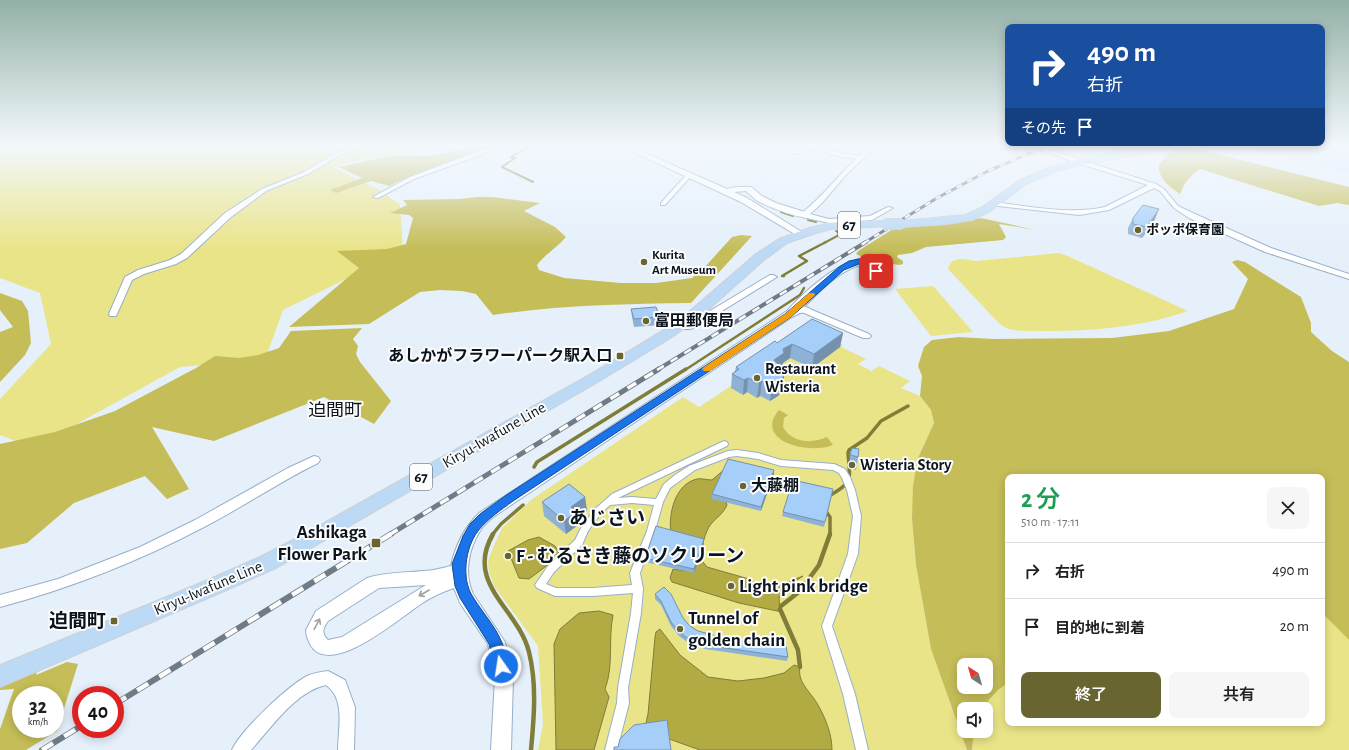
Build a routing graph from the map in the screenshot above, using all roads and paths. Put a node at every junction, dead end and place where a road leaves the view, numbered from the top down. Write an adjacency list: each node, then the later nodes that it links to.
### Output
1 (289, 180): 20 (street)
2 (408, 180): 10 (street)
3 (684, 180): 11 (street)
4 (700, 180): 9 (street)
5 (840, 180): 14 (street)
6 (1027, 180): 12 (main road, 67)
7 (1138, 180): 8 (street)
8 (1154, 185): 12 (street); 18 (street)
9 (726, 192): 14 (street); 15 (street)
10 (376, 197)
11 (662, 204)
12 (992, 204): 15 (main road, Kiryu-Iwafune Line / 67, bridge)
13 (890, 208): 14 (street)
14 (805, 215)
15 (801, 234): 22 (main road, Kiryu-Iwafune Line / 67)
16 (876, 271): 21 (street)
17 (773, 277): 22 (street)
18 (1349, 277)
19 (805, 310): 21 (street); 23 (street)
20 (113, 314)
21 (788, 315): 28 (street)
22 (680, 324): 31 (main road, Kiryu-Iwafune Line / 67)
23 (866, 336)
24 (728, 454): 26 (street); 27 (street); 36 (street)
25 (314, 460): 30 (street)
26 (609, 502): 27 (street); 29 (street)
27 (659, 502): 29 (street)
28 (460, 575): 28 (street, one-way to 28); 34 (street)
29 (638, 589): 35 (street)
30 (0, 601)
31 (0, 676)
32 (240, 750): 33 (street)
33 (346, 750)
34 (501, 750)
35 (611, 750)
36 (862, 750)

